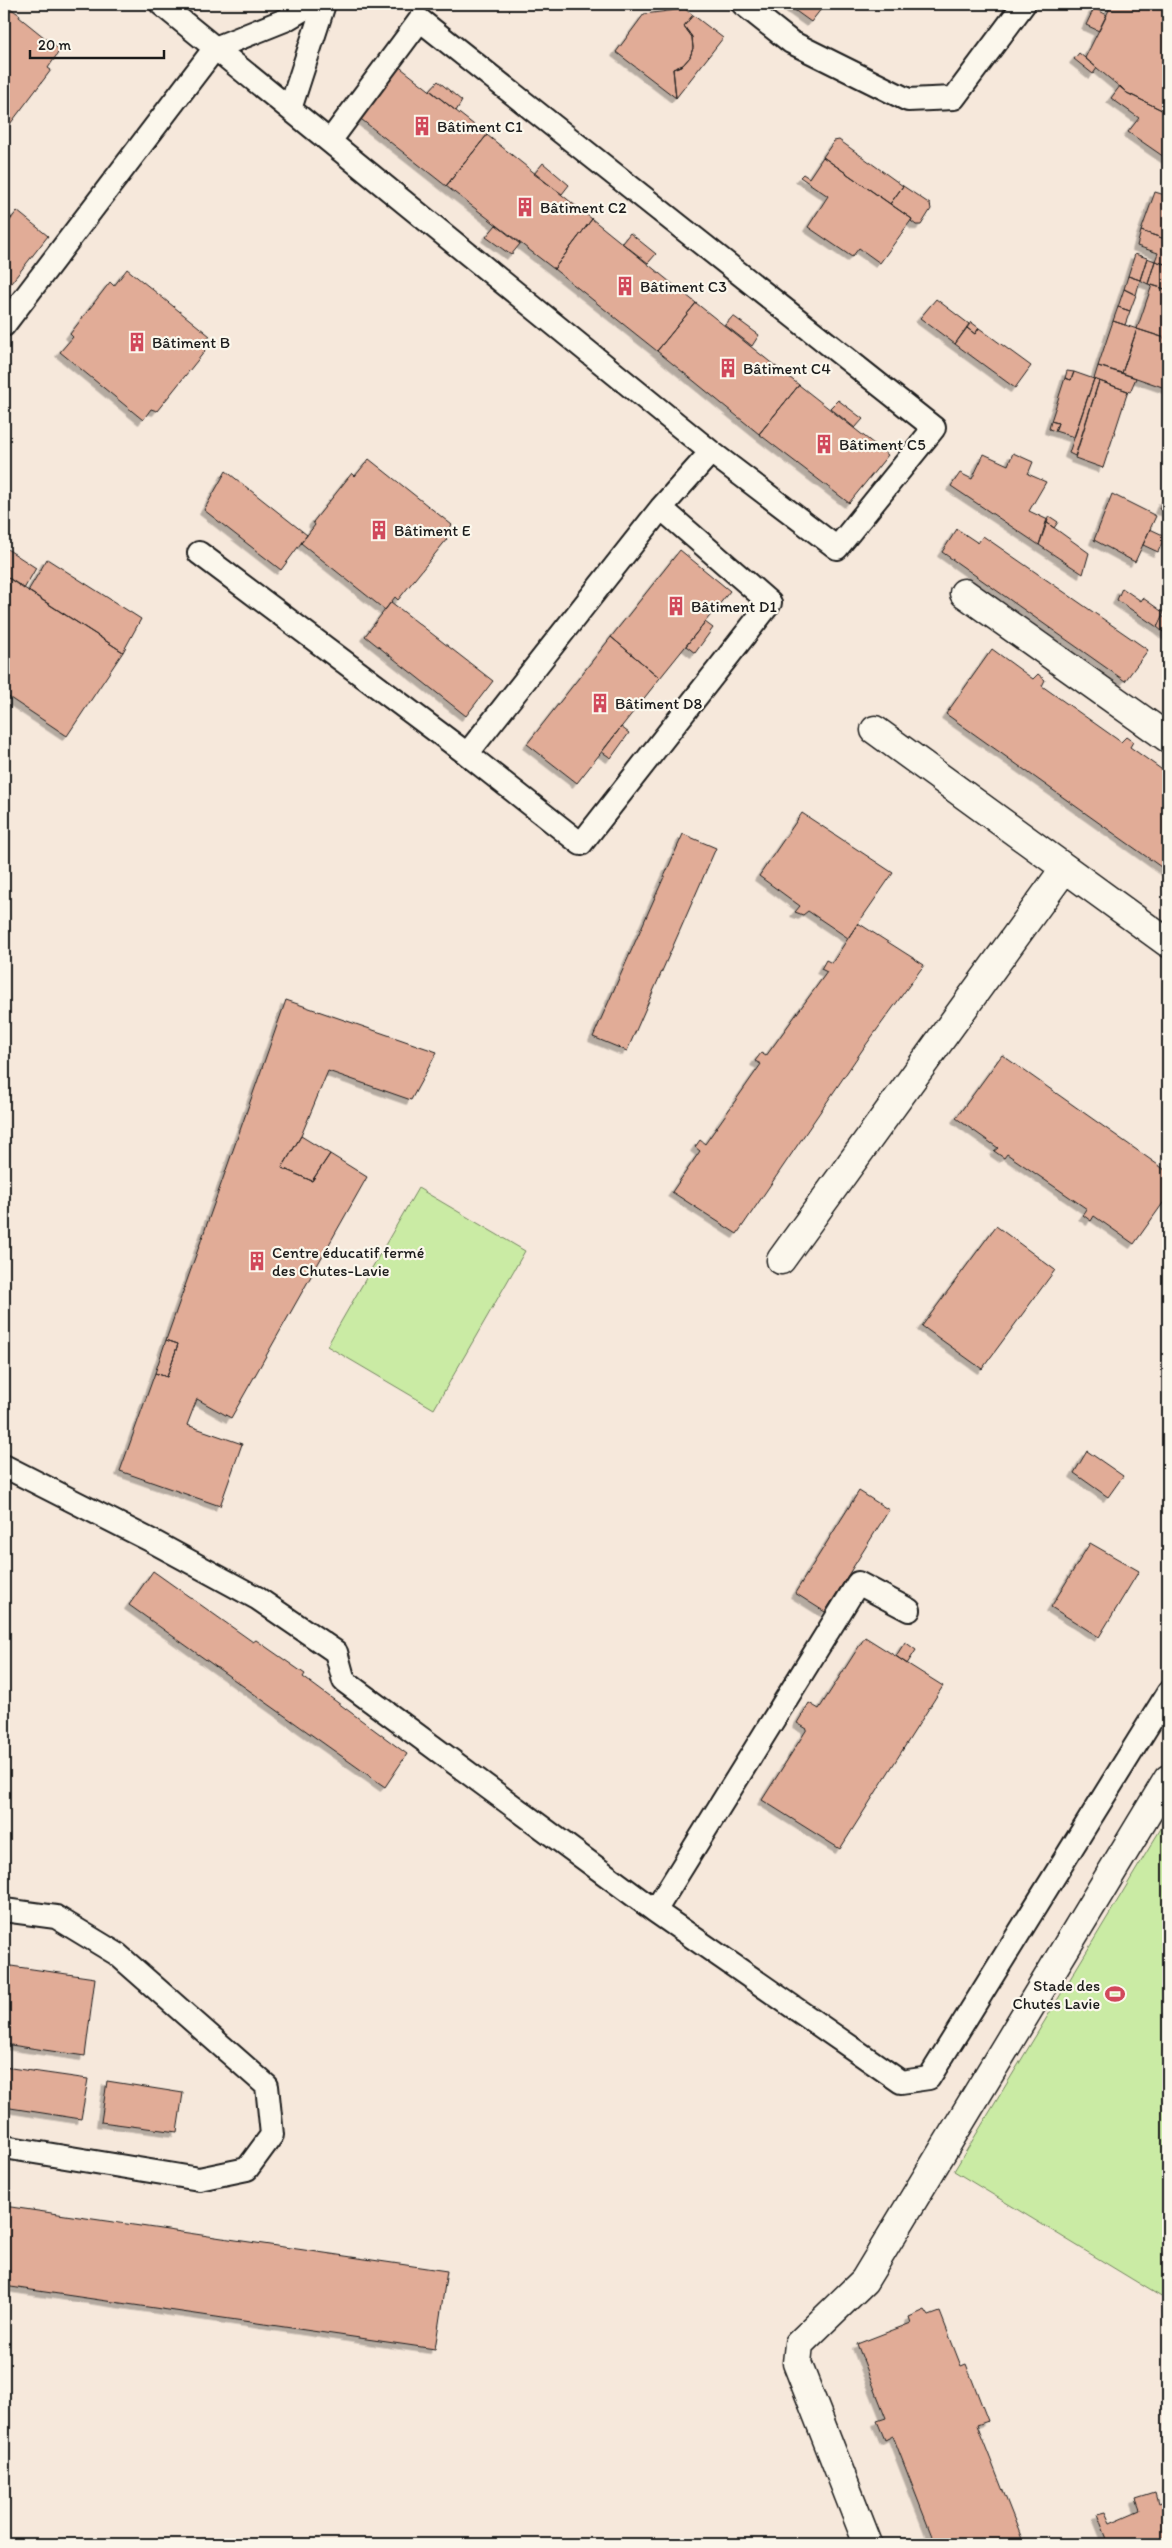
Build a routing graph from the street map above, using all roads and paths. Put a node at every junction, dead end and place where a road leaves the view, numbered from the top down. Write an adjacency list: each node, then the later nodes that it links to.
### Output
1 (161, 4): 6 (lane)
2 (312, 4): 6 (lane)
3 (324, 4): 7 (lane)
4 (743, 4): 5 (lane)
5 (1024, 4)
6 (215, 48): 7 (lane); 9 (lane)
7 (290, 109): 8 (lane)
8 (330, 141): 10 (lane); 10 (lane)
9 (4, 325)
10 (711, 452): 11 (lane)
11 (661, 508): 16 (lane); 16 (lane)
12 (199, 553): 16 (lane)
13 (964, 593): 15 (street)
14 (875, 730): 17 (street)
15 (1168, 738)
16 (467, 754)
17 (1065, 868): 18 (street); 19 (street)
18 (1168, 943)
19 (781, 1260)
20 (4, 1466): 25 (lane)
21 (909, 1610): 25 (lane)
22 (1168, 1693): 25 (lane)
23 (1168, 1779): 27 (street)
24 (4, 1910): 26 (lane)
25 (655, 1911)
26 (4, 2147)
27 (868, 2544)

